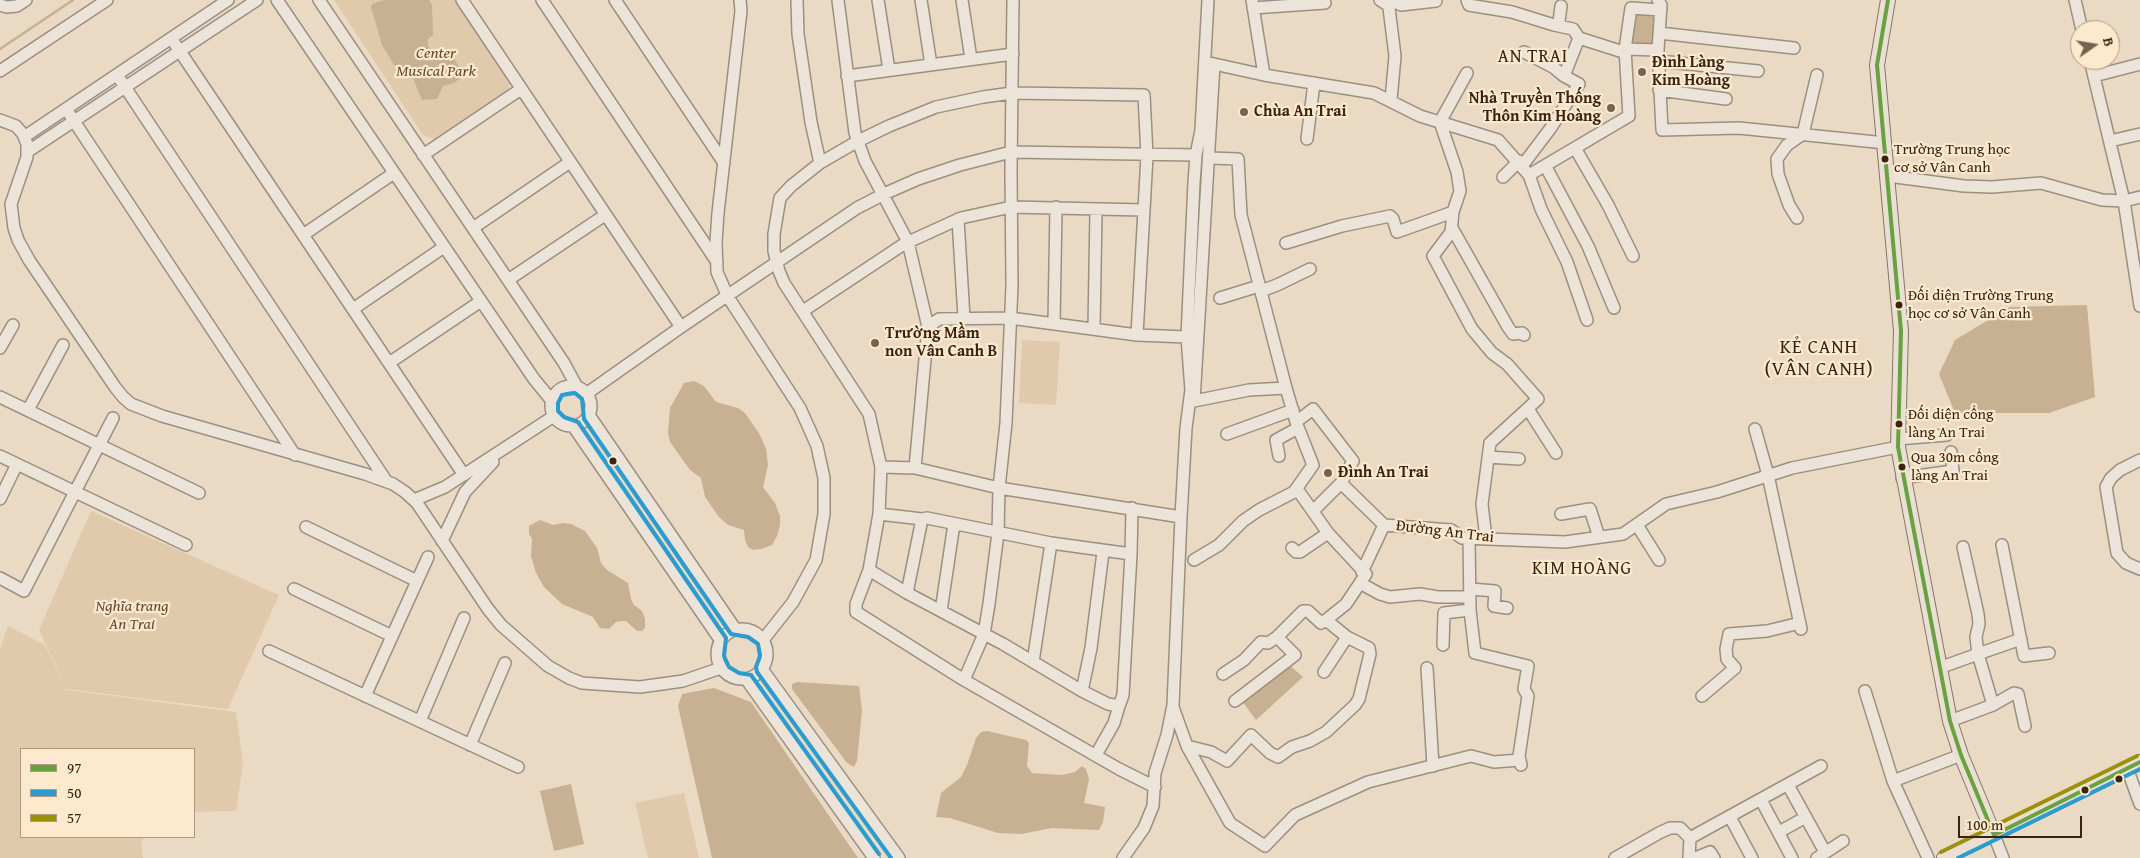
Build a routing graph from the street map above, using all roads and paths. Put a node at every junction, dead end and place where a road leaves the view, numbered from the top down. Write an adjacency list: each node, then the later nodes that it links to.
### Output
1 (26, 0): 27 (street)
2 (107, 0): 48 (street)
3 (228, 0): 33 (street)
4 (256, 0): 37 (street)
5 (277, 0): 86 (street)
6 (319, 0): 77 (street)
7 (462, 0): 58 (street)
8 (542, 0): 107 (street)
9 (615, 0): 82 (street)
10 (740, 0): 82 (street)
11 (797, 0): 83 (street)
12 (838, 0): 53 (street)
13 (878, 0): 45 (street)
14 (921, 0): 43 (street)
15 (962, 0): 41 (street)
16 (1013, 0): 39 (street)
17 (1208, 0): 42 (street)
18 (1380, 0): 61 (street)
19 (1390, 0): 23 (street)
20 (1467, 0): 31 (street)
21 (1888, 0): 73 (main road)
22 (2075, 0): 30 (street)
23 (1436, 1)
24 (1252, 4): 25 (street); 50 (street)
25 (1325, 4)
26 (1632, 4): 28 (street); 36 (street)
27 (0, 5)
28 (1659, 5): 32 (street)
29 (1561, 6): 31 (street)
30 (2080, 20)
31 (1554, 25): 34 (street)
32 (1660, 33): 35 (street); 40 (street)
33 (171, 38): 37 (street); 51 (street)
34 (1579, 38): 36 (street); 54 (street)
35 (1794, 48)
36 (1625, 49): 40 (street); 74 (street)
37 (180, 50): 57 (street); 102 (street)
38 (1524, 52): 54 (street)
39 (1012, 54): 41 (street); 60 (street)
40 (1659, 56): 47 (street); 59 (street)
41 (971, 59): 43 (street)
42 (1210, 63): 50 (street); 78 (street); 80 (street)
43 (930, 64): 45 (street)
44 (2140, 64): 55 (street)
45 (889, 70): 53 (street)
46 (2092, 70): 55 (street)
47 (1758, 71)
48 (0, 72)
49 (1467, 72): 66 (street)
50 (1264, 74): 56 (street)
51 (117, 75): 57 (street); 63 (street)
52 (1818, 75): 67 (street)
53 (847, 76): 71 (street)
54 (1564, 76): 84 (street)
55 (2094, 76): 72 (street)
56 (1314, 83): 61 (street); 70 (street)
57 (125, 87): 65 (street); 165 (street)
58 (521, 89): 77 (street); 81 (street)
59 (1660, 90): 62 (street); 67 (street)
60 (1012, 92): 71 (street); 76 (street); 79 (street)
61 (1390, 100): 66 (street)
62 (1726, 100)
63 (66, 109): 65 (street); 69 (street)
64 (0, 120): 69 (street)
65 (74, 122): 75 (street); 153 (street)
66 (1440, 122): 84 (street); 96 (street)
67 (1803, 134): 73 (street); 98 (street)
68 (2140, 134): 72 (street)
69 (24, 137): 75 (street)
70 (1307, 139)
71 (858, 141): 83 (street); 89 (street)
72 (2110, 141): 91 (street)
73 (1885, 143): 87 (main road)
74 (1575, 148): 85 (street); 106 (street)
75 (27, 152): 153 (street)
76 (1011, 152): 79 (street); 89 (street); 92 (street)
77 (423, 155): 100 (street)
78 (1196, 155): 79 (street); 129 (street)
79 (1147, 156): 94 (street)
80 (1210, 158): 111 (street); 133 (street)
81 (570, 162): 97 (street); 100 (street)
82 (724, 163): 107 (street)
83 (820, 163): 108 (street)
84 (1523, 167): 85 (street); 88 (street); 121 (street)
85 (1546, 167): 116 (street)
86 (394, 173): 102 (street); 105 (street)
87 (1888, 176): 91 (street); 148 (main road)
88 (1503, 177)
89 (884, 194): 103 (street); 108 (street)
90 (2140, 197): 91 (street)
91 (2124, 201): 115 (street)
92 (1011, 207): 93 (street); 99 (street); 120 (street)
93 (1056, 207): 95 (street); 122 (street)
94 (1143, 210): 95 (street); 127 (street)
95 (1096, 211): 126 (street)
96 (1454, 212): 101 (street); 104 (street)
97 (605, 215): 110 (street); 124 (street)
98 (1797, 218)
99 (958, 219): 103 (street); 119 (street)
100 (473, 228): 110 (street)
101 (1452, 228): 128 (street); 137 (street)
102 (304, 235): 117 (street)
103 (908, 242): 118 (street); 125 (street)
104 (1286, 243)
105 (444, 247): 114 (street); 117 (street)
106 (1633, 256)
107 (717, 262): 112 (street)
108 (776, 264): 112 (street); 118 (street)
109 (1310, 269): 111 (street)
110 (508, 280): 134 (street)
111 (1260, 288): 113 (street); 133 (street)
112 (728, 297): 124 (street); 218 (street)
113 (1220, 298)
114 (481, 301): 132 (street); 136 (street)
115 (2140, 306)
116 (1614, 308)
117 (353, 309): 132 (street)
118 (803, 311): 160 (street)
119 (964, 318): 120 (street); 125 (street)
120 (1010, 318): 122 (street); 167 (street)
121 (1587, 320)
122 (1054, 323): 126 (street)
123 (13, 324): 131 (street)
124 (680, 327): 134 (street)
125 (928, 327): 161 (street)
126 (1094, 329): 127 (street)
127 (1136, 335): 129 (street)
128 (1524, 335)
129 (1187, 337): 177 (street)
130 (63, 345): 138 (street)
131 (0, 348)
132 (389, 363): 162 (street)
133 (1286, 388): 139 (street)
134 (582, 390): 136 (street); 140 (street)
135 (0, 397): 138 (street)
136 (552, 401): 141 (street)
137 (1528, 409): 152 (street); 156 (street)
138 (28, 410): 149 (street)
139 (1292, 410): 143 (street); 146 (street)
140 (589, 415): 144 (street); 212 (street)
141 (554, 416): 144 (street); 150 (street)
142 (113, 418): 149 (street)
143 (1297, 425): 155 (street); 166 (street); 168 (street)
144 (573, 426): 219 (street)
145 (1755, 429): 163 (street)
146 (1227, 434)
147 (1947, 435): 148 (street, Đường An Trai)
148 (1898, 443): 163 (street, Đường An Trai); 164 (main road)
149 (99, 444): 169 (street); 170 (street)
150 (506, 449): 162 (street); 188 (street)
151 (1951, 452): 164 (street)
152 (1556, 453)
153 (296, 455): 165 (street)
154 (0, 456): 159 (street)
155 (1279, 456)
156 (1488, 457): 157 (street); 187 (street)
157 (1519, 459)
158 (2140, 460): 199 (street)
159 (17, 464): 169 (street); 171 (street)
160 (881, 467): 161 (street); 175 (street)
161 (916, 468): 167 (street)
162 (464, 475): 172 (street)
163 (1768, 475): 181 (street, Đường An Trai); 237 (street)
164 (1902, 478): 228 (main road)
165 (387, 482): 172 (street)
166 (1341, 483): 174 (street); 180 (street, Đường An Trai)
167 (999, 488): 173 (street); 183 (street)
168 (1297, 489): 174 (street); 197 (street)
169 (75, 492): 190 (street); 202 (street)
170 (199, 493)
171 (0, 499)
172 (414, 500): 188 (street)
173 (1132, 508): 177 (street); 195 (street)
174 (1313, 511): 184 (street)
175 (879, 514): 178 (street); 200 (street)
176 (1562, 514): 185 (street)
177 (1181, 516): 239 (street)
178 (922, 519): 179 (street); 205 (street)
179 (954, 524): 183 (street); 209 (street)
180 (1384, 525): 186 (street, Đường An Trai); 201 (street)
181 (1636, 525): 185 (street, Đường An Trai); 198 (street)
182 (306, 527): 203 (street)
183 (998, 533): 189 (street); 213 (street)
184 (1328, 533): 193 (street); 201 (street)
185 (1598, 537): 187 (street, Đường An Trai)
186 (1469, 538): 187 (street, Đường An Trai); 206 (street)
187 (1486, 539)
188 (442, 541): 226 (street)
189 (1052, 543): 194 (street); 224 (street)
190 (186, 545)
191 (2002, 545): 217 (street)
192 (1964, 547): 223 (street)
193 (1292, 548)
194 (1103, 552): 195 (street); 234 (street)
195 (1131, 554): 241 (street)
196 (428, 557): 203 (street)
197 (1194, 560)
198 (1659, 560)
199 (2140, 569)
200 (869, 570): 205 (street); 233 (street)
201 (1361, 577): 206 (street); 211 (street)
202 (0, 578)
203 (417, 581): 214 (street)
204 (294, 589): 214 (street)
205 (907, 593): 209 (street)
206 (1470, 593): 207 (street); 208 (street)
207 (1506, 608)
208 (1470, 610): 220 (street); 250 (street)
209 (941, 611): 213 (street)
210 (464, 618): 242 (street)
211 (1326, 620): 215 (street); 216 (street)
212 (736, 630): 218 (street); 219 (street)
213 (984, 634): 224 (street); 233 (street)
214 (392, 636): 236 (street)
215 (1277, 637): 231 (street); 238 (street)
216 (1347, 637): 230 (street); 246 (street)
217 (2021, 639): 222 (street); 223 (street)
218 (763, 640): 229 (street)
219 (721, 641): 226 (street)
220 (1443, 645)
221 (269, 651): 236 (street)
222 (2049, 653)
223 (1978, 654): 228 (street); 240 (street)
224 (1033, 662): 234 (street)
225 (505, 663): 245 (street)
226 (721, 668): 232 (street)
227 (1427, 668): 250 (street)
228 (1939, 668): 243 (main road)
229 (762, 669): 232 (street); 267 (street)
230 (1324, 672)
231 (1224, 674)
232 (746, 679): 266 (street)
233 (964, 680): 248 (street)
234 (1082, 691): 241 (street)
235 (1865, 692): 254 (street)
236 (365, 696): 242 (street)
237 (1702, 696)
238 (1235, 701)
239 (1172, 705): 246 (street); 256 (street)
240 (1993, 705): 243 (street); 244 (street)
241 (1119, 706): 248 (street)
242 (420, 721): 245 (street)
243 (1950, 721): 247 (main road)
244 (2025, 726)
245 (470, 745): 252 (street)
246 (1187, 746): 250 (street)
247 (1961, 755): 254 (street); 262 (main road)
248 (1096, 756): 256 (street)
249 (2140, 762): 253 (main road)
250 (1433, 766)
251 (1821, 766): 255 (street)
252 (518, 767)
253 (2127, 768): 258 (street); 262 (main road)
254 (1893, 782): 275 (street)
255 (1788, 785): 257 (street); 260 (street)
256 (1154, 786): 268 (street)
257 (1761, 800): 259 (street); 261 (street)
258 (2140, 804)
259 (1730, 816): 263 (street); 273 (street)
260 (1806, 817): 261 (street); 265 (street)
261 (1779, 832): 274 (street)
262 (1994, 835): 276 (main road); 277 (street)
263 (1690, 838): 269 (street); 270 (street)
264 (1843, 841): 265 (street)
265 (1821, 855)
266 (874, 858)
267 (898, 858)
268 (1123, 858)
269 (1614, 858)
270 (1689, 858)
271 (1695, 858): 272 (street)
272 (1714, 858)
273 (1752, 858)
274 (1792, 858)
275 (1928, 858)
276 (1944, 858)
277 (2003, 858)

